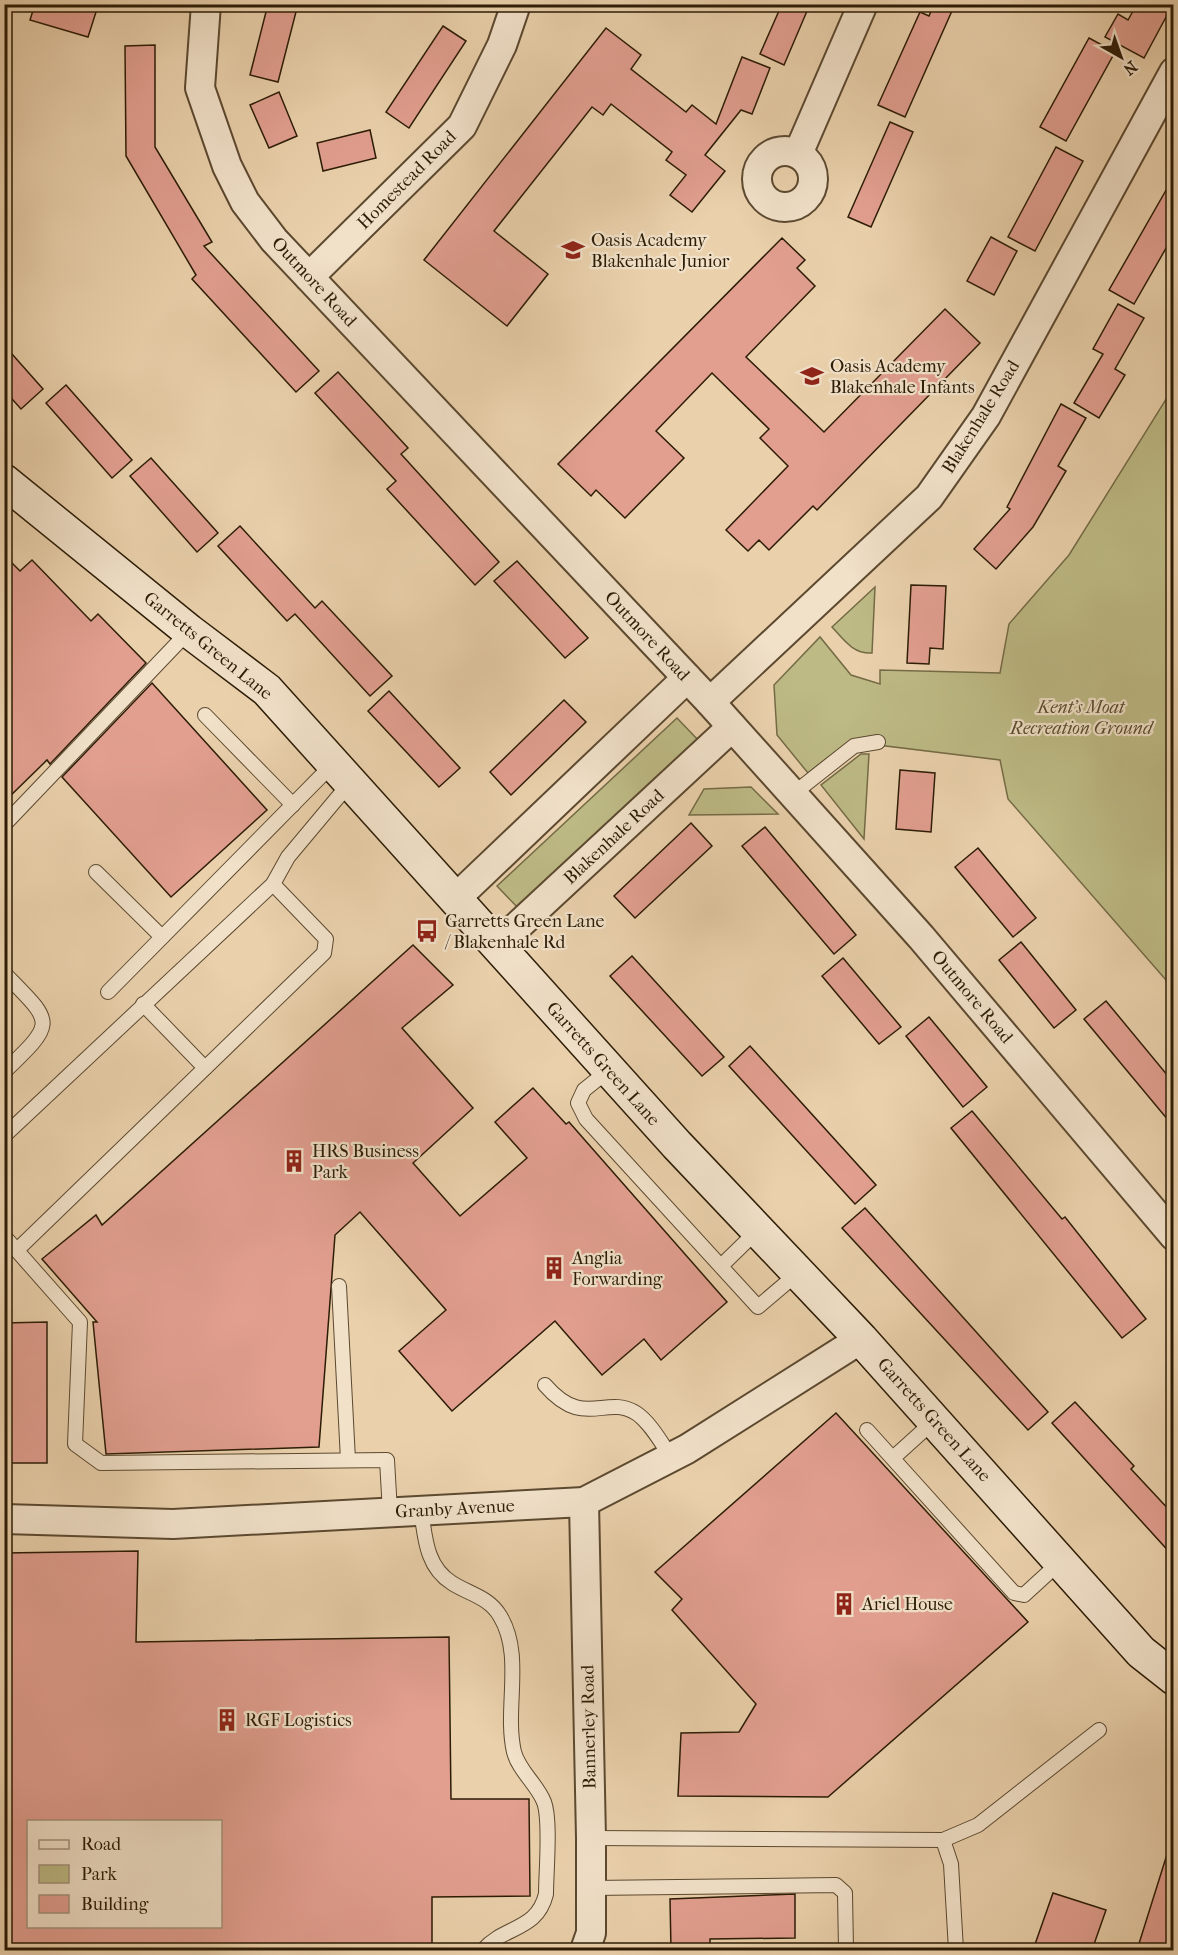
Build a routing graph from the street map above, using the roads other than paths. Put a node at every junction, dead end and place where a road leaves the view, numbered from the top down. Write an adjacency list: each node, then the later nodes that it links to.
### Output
1 (206, 4): 6 (street, Outmore Road)
2 (516, 4): 6 (street, Homestead Road)
3 (863, 4): 5 (street)
4 (1173, 72): 10 (street, Blakenhale Road)
5 (798, 154)
6 (309, 277): 9 (street, Outmore Road)
7 (4, 481): 8 (street, Garretts Green Lane)
8 (189, 631): 14 (street, Garretts Green Lane); 17 (lane)
9 (687, 678): 10 (street, Outmore Road); 20 (street)
10 (710, 702): 12 (street, Outmore Road)
11 (204, 715): 16 (lane)
12 (732, 727): 15 (street, Outmore Road); 22 (street, Blakenhale Road)
13 (878, 742): 15 (lane)
14 (341, 774): 16 (lane); 19 (lane); 20 (street, Garretts Green Lane)
15 (793, 794): 32 (street, Outmore Road)
16 (292, 805): 21 (lane)
17 (4, 825)
18 (96, 872): 21 (lane)
19 (273, 884): 25 (lane); 26 (lane)
20 (454, 900): 22 (street, Garretts Green Lane)
21 (162, 937): 24 (lane)
22 (496, 946): 27 (street, Garretts Green Lane)
23 (4, 973): 28 (lane)
24 (108, 992)
25 (144, 1004): 26 (lane); 29 (lane)
26 (205, 1068): 33 (lane)
27 (609, 1070): 30 (street, Garretts Green Lane); 34 (lane)
28 (4, 1072)
29 (4, 1136)
30 (758, 1230): 34 (lane); 35 (street, Garretts Green Lane)
31 (4, 1236): 33 (lane)
32 (1173, 1236)
33 (17, 1250): 43 (lane)
34 (721, 1266): 35 (lane)
35 (798, 1273): 37 (street, Garretts Green Lane)
36 (339, 1286): 43 (lane)
37 (861, 1339): 39 (street, Garretts Green Lane); 41 (street, Granby Avenue)
38 (545, 1385): 41 (lane)
39 (934, 1421): 42 (lane); 48 (street, Garretts Green Lane)
40 (867, 1430): 42 (lane)
41 (671, 1457): 44 (street, Granby Avenue)
42 (893, 1458): 48 (lane)
43 (348, 1460): 46 (lane)
44 (584, 1502): 45 (street, Granby Avenue); 51 (street, Bannerley Road)
45 (421, 1510): 46 (street, Granby Avenue); 54 (lane)
46 (390, 1512): 47 (street, Granby Avenue)
47 (4, 1519)
48 (1060, 1562): 49 (street, Garretts Green Lane)
49 (1173, 1678)
50 (1100, 1730): 52 (lane)
51 (591, 1838): 52 (lane); 53 (street, Bannerley Road)
52 (943, 1840): 57 (lane)
53 (591, 1888): 55 (street, Bannerley Road); 56 (lane)
54 (483, 1950)
55 (585, 1950)
56 (846, 1950)
57 (956, 1950)

